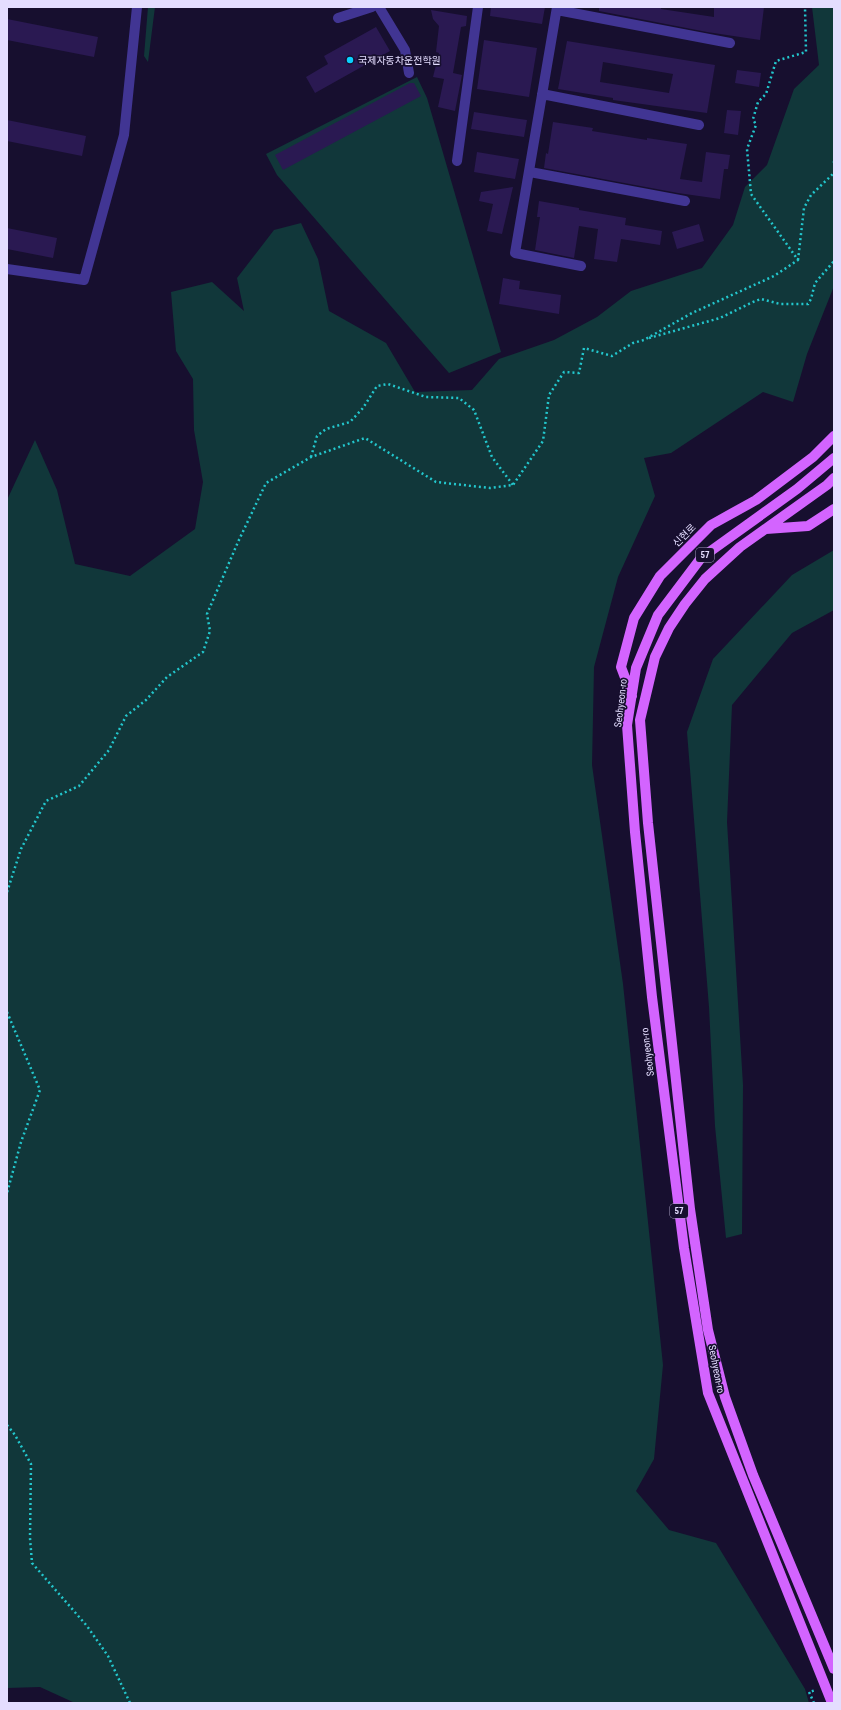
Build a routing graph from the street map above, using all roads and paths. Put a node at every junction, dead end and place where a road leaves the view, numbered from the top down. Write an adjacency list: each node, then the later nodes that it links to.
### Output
1 (137, 7): 19 (street)
2 (372, 7): 7 (street)
3 (379, 7): 9 (street)
4 (478, 7): 12 (street)
5 (805, 7): 16 (path)
6 (557, 9): 8 (street); 10 (street)
7 (338, 18)
8 (730, 43)
9 (409, 73)
10 (542, 94): 11 (street); 13 (street)
11 (699, 125)
12 (457, 161)
13 (530, 172): 15 (street); 18 (street)
14 (834, 173): 16 (path)
15 (685, 201)
16 (798, 260): 20 (path)
17 (834, 261): 20 (path)
18 (581, 266)
19 (7, 269)
20 (644, 340): 25 (path)
21 (834, 436): 28 (main road, 신현로)
22 (311, 457): 25 (path); 25 (path); 29 (path)
23 (834, 458): 28 (main road, Seohyeon-ro / 57)
24 (834, 478): 27 (main road, Seohyeon-ro / 57)
25 (513, 485)
26 (834, 510): 27 (main road)
27 (766, 529): 34 (main road, Seohyeon-ro / 57)
28 (632, 697): 36 (main road, Seohyeon-ro / 57)
29 (8, 888): 30 (path)
30 (7, 892)
31 (7, 1012): 32 (path)
32 (7, 1193)
33 (7, 1425): 35 (path)
34 (834, 1669)
35 (130, 1703)
36 (832, 1703)

